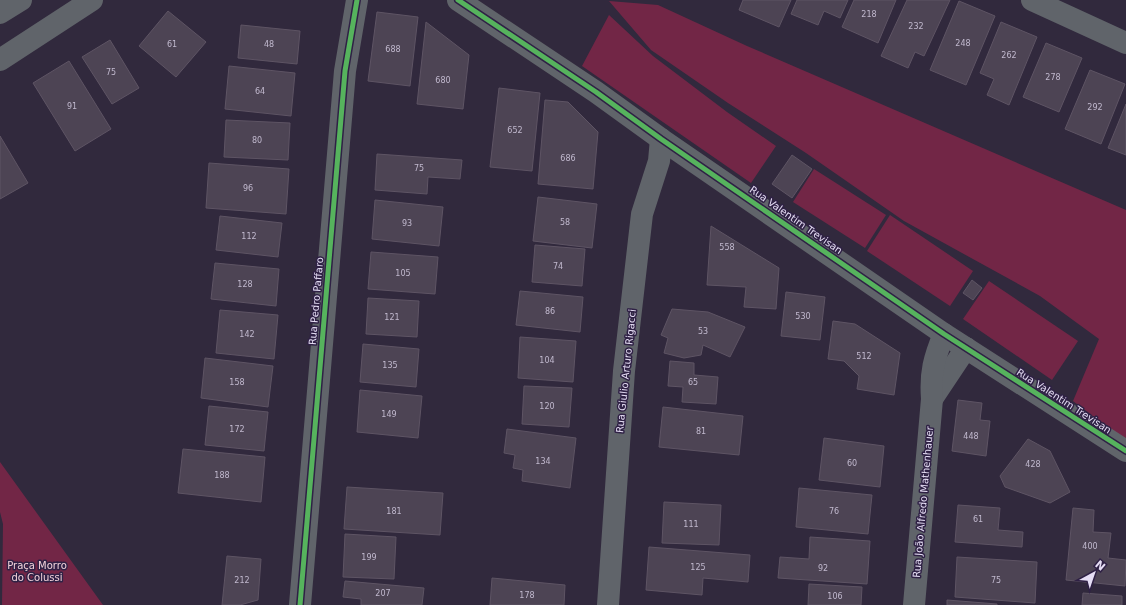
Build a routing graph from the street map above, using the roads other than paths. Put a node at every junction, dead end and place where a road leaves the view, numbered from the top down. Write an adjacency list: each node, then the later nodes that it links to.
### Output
1 (20, 0): 6 (street)
2 (92, 0): 8 (street)
3 (356, 0): 14 (street, Rua Pedro Paffaro)
4 (458, 0): 9 (street, Rua Valentim Trevisan)
5 (1032, 0): 7 (street)
6 (0, 13)
7 (1126, 43)
8 (0, 60)
9 (661, 139): 10 (street, Rua Valentim Trevisan); 15 (street, Rua Giulio Arturo Rigacci)
10 (944, 334): 11 (street, Rua Valentim Trevisan); 12 (street, Rua João Alfredo Mathenhauer)
11 (966, 348): 12 (street, Rua João Alfredo Mathenhauer); 13 (street, Rua Valentim Trevisan)
12 (932, 399): 16 (street, Rua João Alfredo Mathenhauer)
13 (1126, 451)
14 (300, 605)
15 (608, 605)
16 (914, 605)

